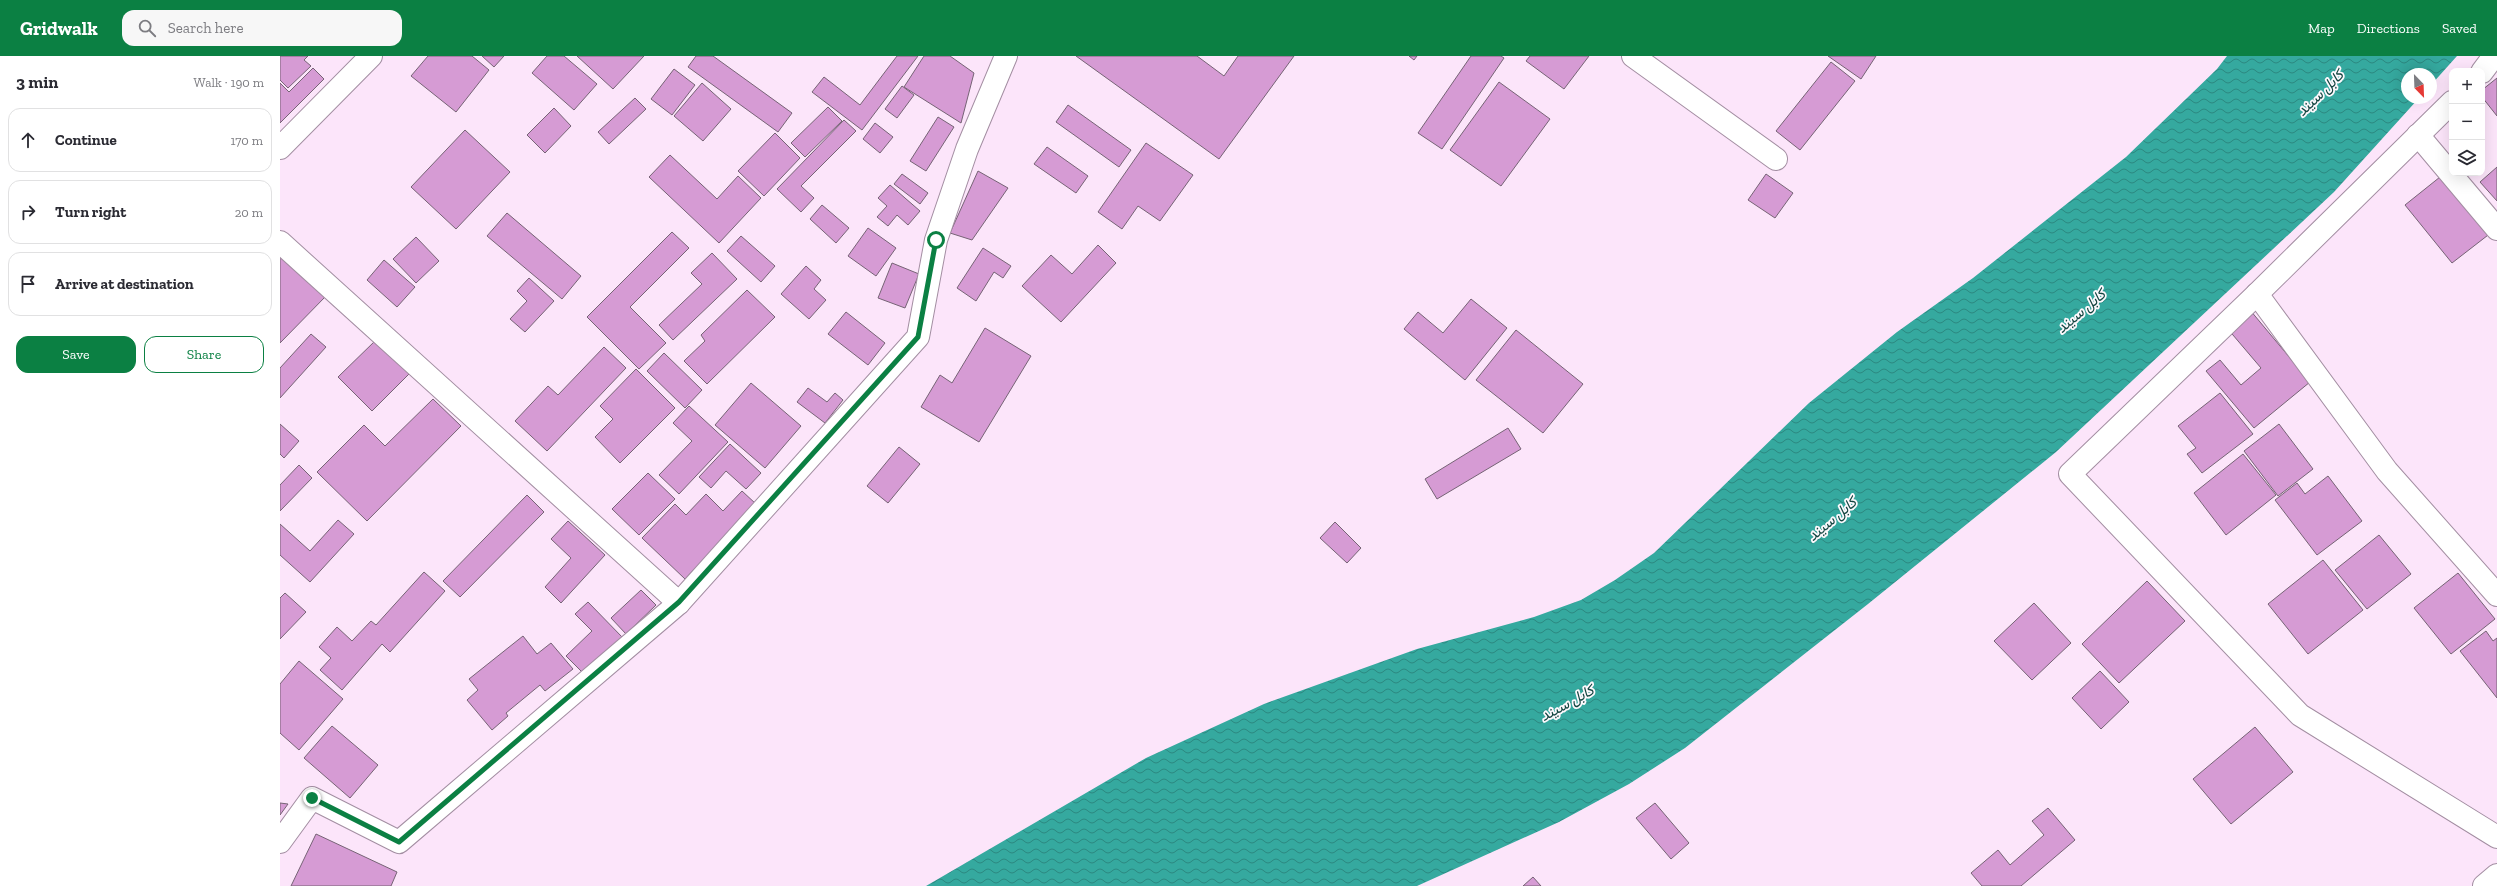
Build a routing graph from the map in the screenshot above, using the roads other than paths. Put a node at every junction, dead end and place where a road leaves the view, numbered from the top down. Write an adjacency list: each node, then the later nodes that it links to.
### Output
1 (371, 56): 8 (street)
2 (1006, 56): 14 (street)
3 (1633, 56): 9 (street)
4 (2494, 56): 5 (street)
5 (2485, 68)
6 (2450, 104): 7 (street)
7 (2418, 135): 10 (street); 12 (street)
8 (280, 148)
9 (1776, 159)
10 (2497, 229)
11 (280, 242): 14 (street)
12 (2258, 294): 13 (street); 15 (street)
13 (2497, 595)
14 (679, 602): 16 (street)
15 (2497, 837)
16 (280, 842)
17 (2497, 875): 18 (street)
18 (2484, 886)

